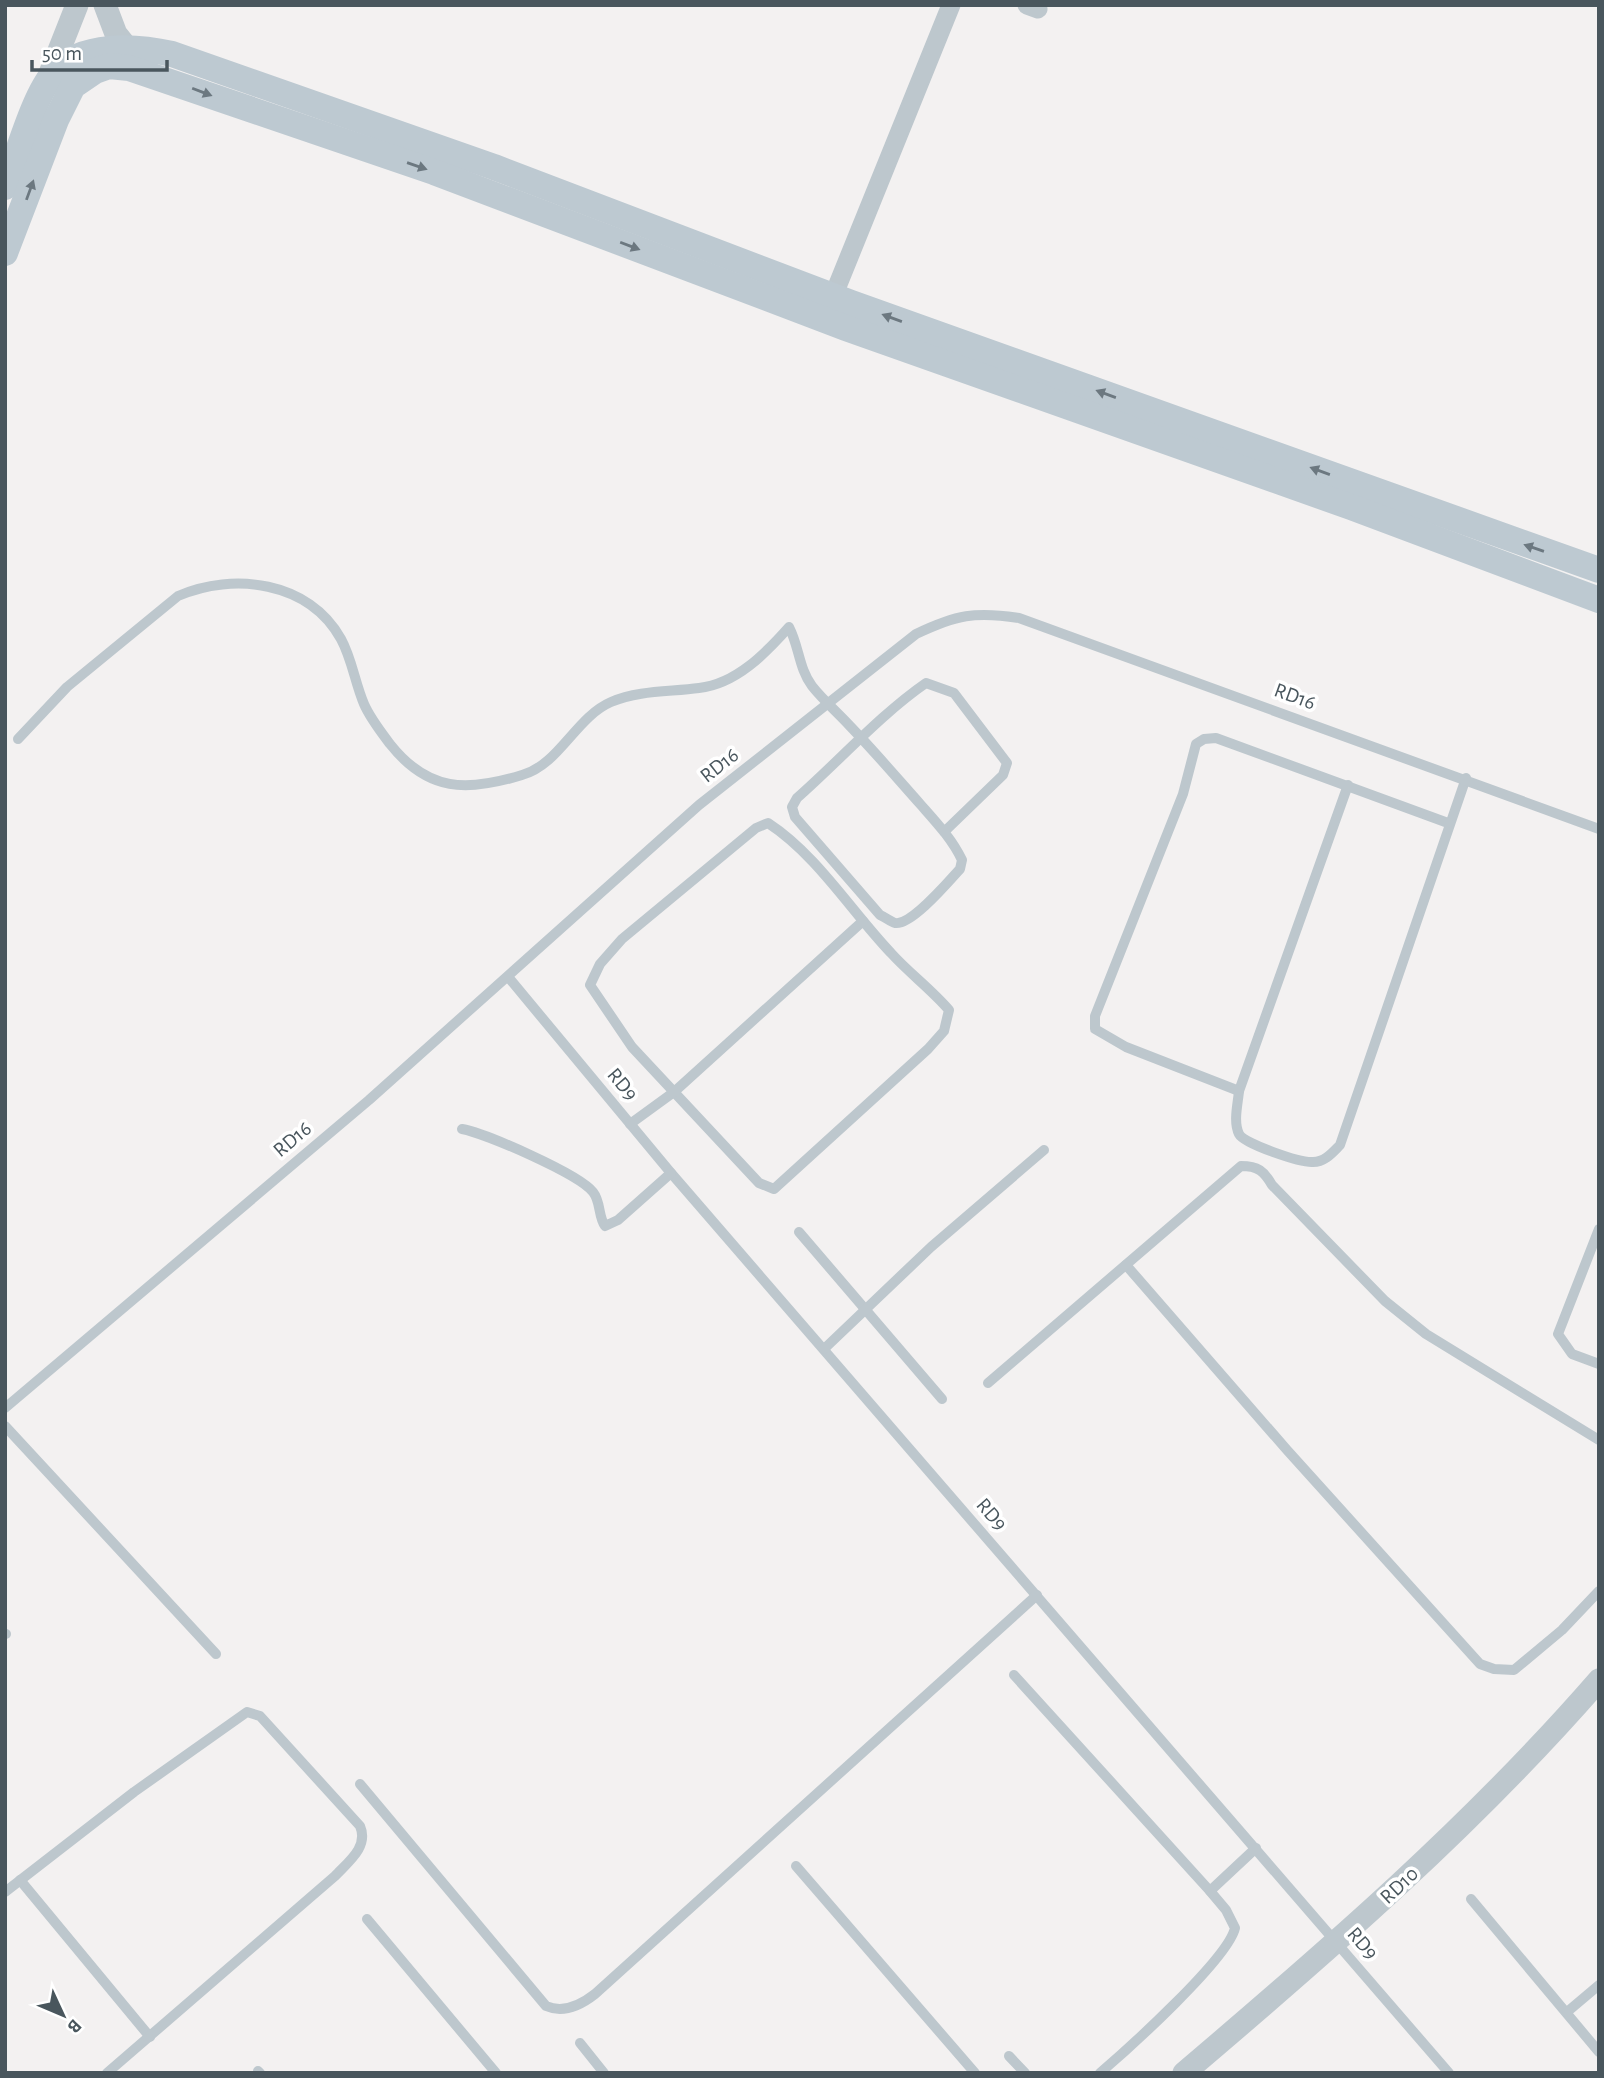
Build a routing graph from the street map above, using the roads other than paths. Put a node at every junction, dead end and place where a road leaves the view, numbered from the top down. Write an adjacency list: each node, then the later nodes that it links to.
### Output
1 (77, 5): 6 (street)
2 (105, 5): 4 (street)
3 (951, 5): 9 (street)
4 (127, 48): 5 (street); 6 (main road); 9 (main road)
5 (150, 74): 8 (main road, one-way to 5); 9 (main road, one-way to 9)
6 (41, 94): 7 (main road)
7 (5, 187)
8 (5, 253)
9 (829, 308): 10 (main road, one-way to 9); 11 (main road)
10 (1599, 570)
11 (1599, 600)
12 (828, 702): 13 (lane); 14 (lane); 15 (lane, RD16); 21 (lane, RD16)
13 (18, 739)
14 (863, 739): 19 (lane); 19 (lane); 19 (lane)
15 (1466, 778): 17 (lane); 18 (lane, RD16)
16 (1348, 785): 17 (lane); 22 (lane); 22 (lane)
17 (1448, 823): 22 (lane)
18 (1599, 829)
19 (944, 832)
20 (863, 921): 23 (lane); 23 (lane); 23 (lane)
21 (509, 978): 24 (lane, RD9); 36 (lane, RD16)
22 (1239, 1091)
23 (674, 1092): 24 (lane)
24 (630, 1124): 27 (lane, RD9)
25 (462, 1129): 27 (lane)
26 (1044, 1150): 31 (lane)
27 (671, 1173): 32 (lane, RD9)
28 (1599, 1229): 33 (lane)
29 (799, 1232): 31 (lane)
30 (1126, 1265): 34 (lane); 38 (lane); 39 (lane)
31 (864, 1311): 32 (lane); 35 (lane)
32 (824, 1349): 40 (lane, RD9)
33 (1599, 1364)
34 (988, 1383)
35 (942, 1399)
36 (7, 1403)
37 (5, 1426): 41 (lane)
38 (1599, 1440)
39 (1599, 1591)
40 (1037, 1595): 44 (lane); 45 (lane, RD9)
41 (216, 1654)
42 (1014, 1675): 48 (lane)
43 (1599, 1681): 52 (street, RD10)
44 (360, 1784)
45 (1256, 1848): 48 (lane); 52 (lane, RD9)
46 (796, 1866): 62 (lane)
47 (20, 1880): 49 (lane); 55 (lane); 55 (lane)
48 (1210, 1891): 64 (lane)
49 (5, 1892)
50 (1471, 1899): 54 (lane)
51 (367, 1919): 60 (lane)
52 (1338, 1942): 65 (street, RD10); 66 (lane, RD9)
53 (1599, 1985): 54 (lane)
54 (1566, 2012): 57 (lane)
55 (150, 2037): 59 (lane)
56 (580, 2043): 61 (lane)
57 (1599, 2052)
58 (1009, 2056): 63 (lane)
59 (107, 2073)
60 (496, 2073)
61 (604, 2073)
62 (975, 2073)
63 (1025, 2073)
64 (1100, 2073)
65 (1184, 2073)
66 (1449, 2073)

